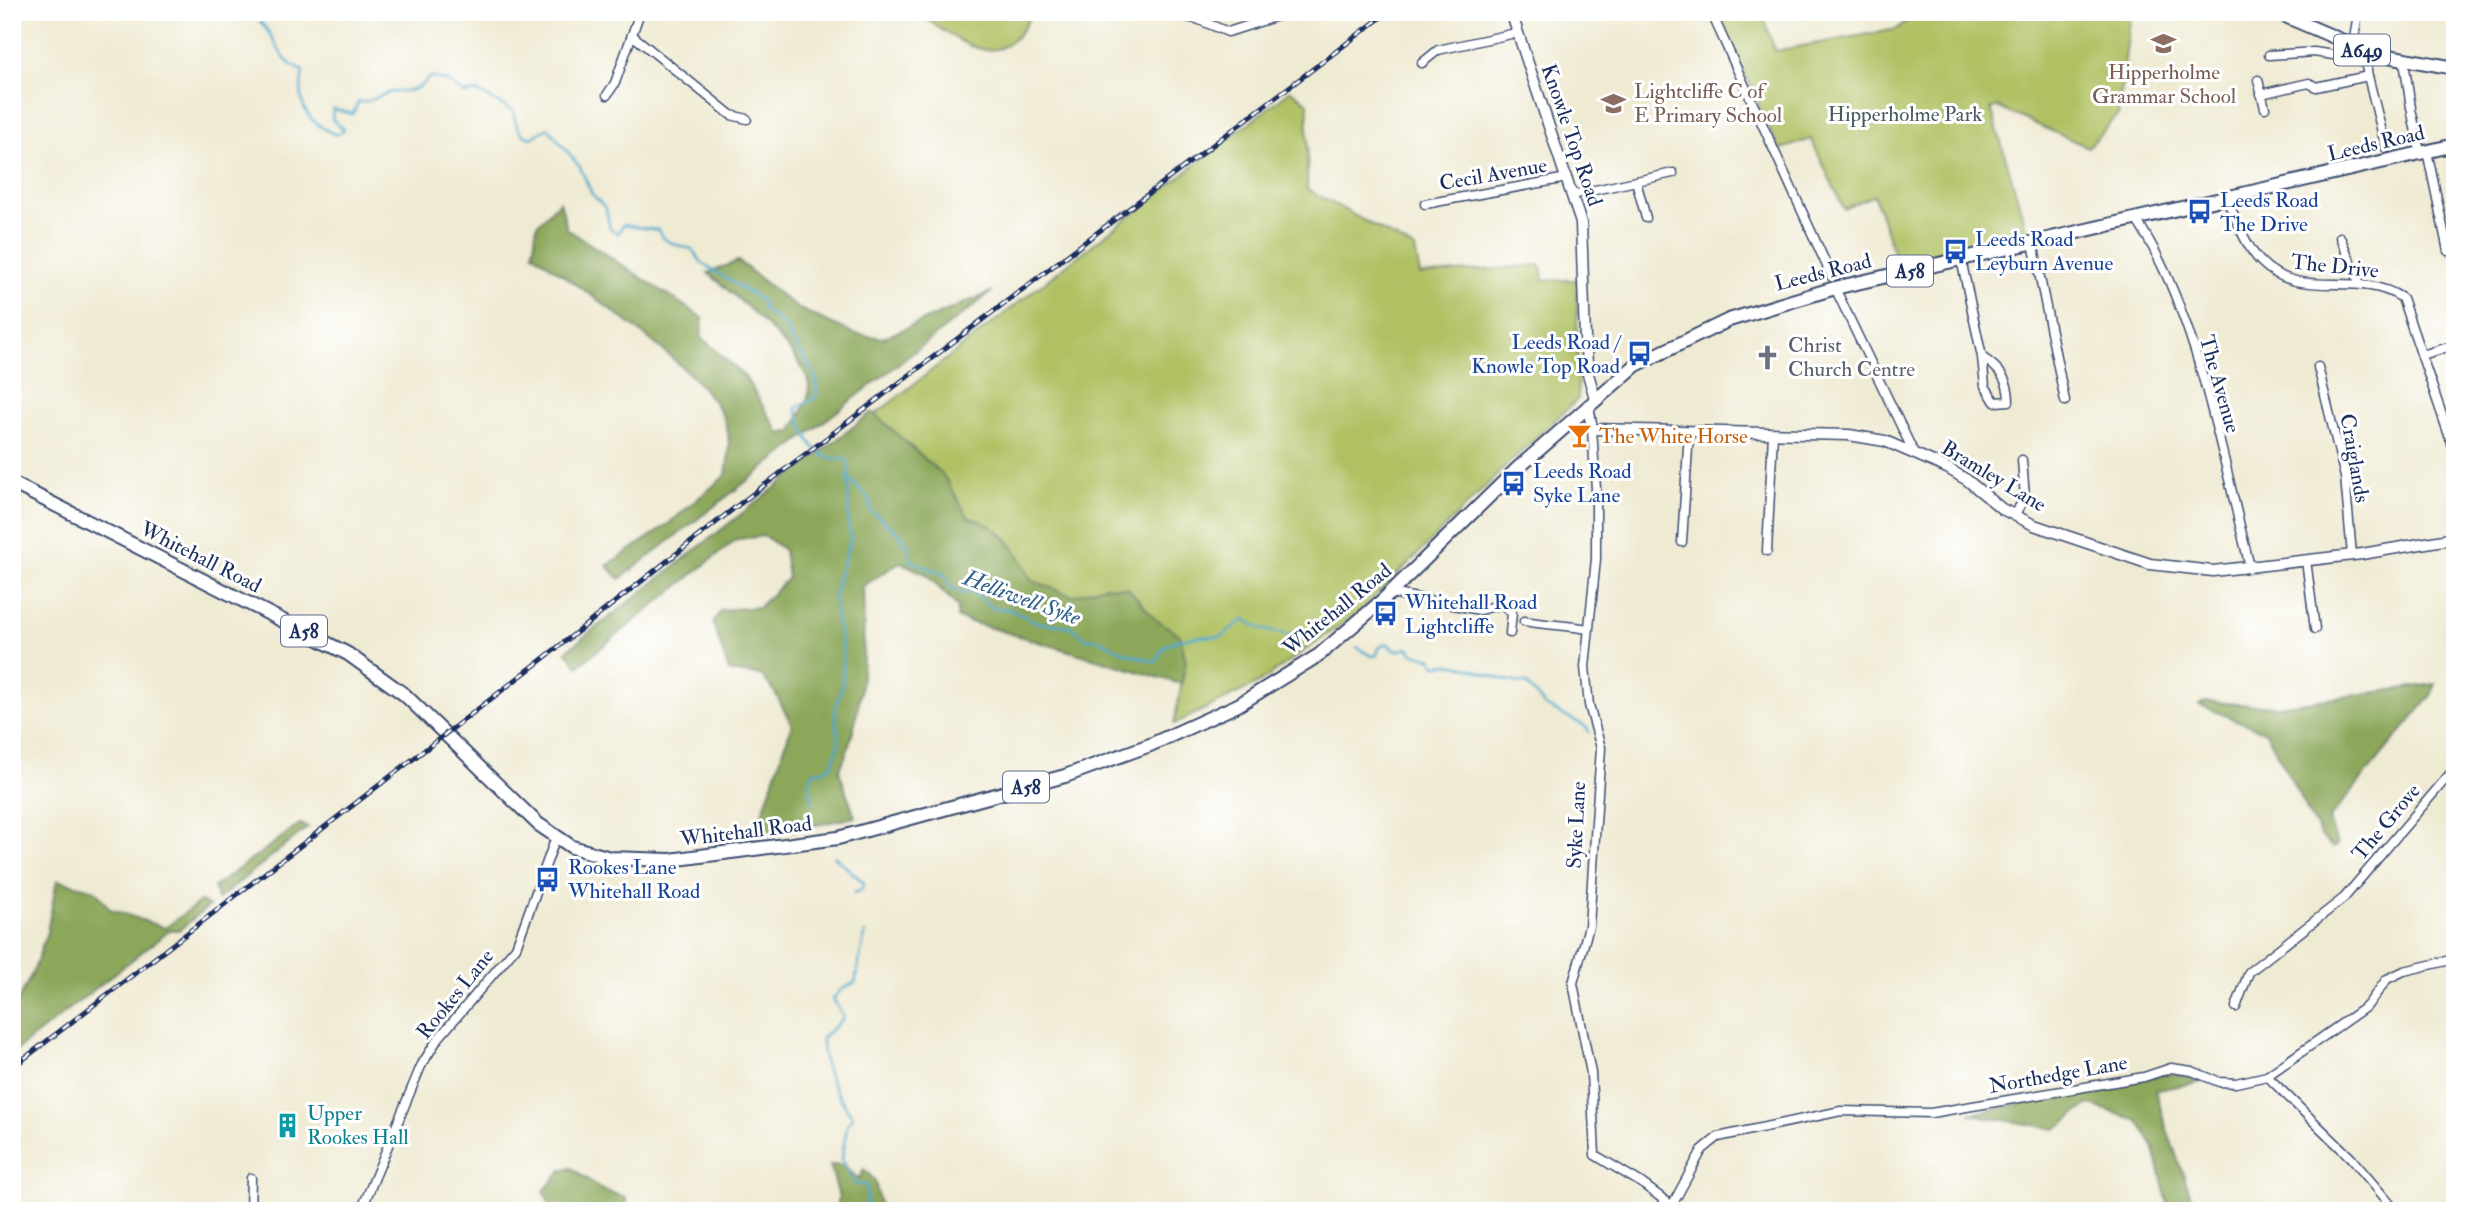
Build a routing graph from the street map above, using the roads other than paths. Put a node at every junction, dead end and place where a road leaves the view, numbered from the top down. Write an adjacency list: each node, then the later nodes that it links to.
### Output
1 (640, 12): 9 (street)
2 (1164, 12): 3 (street)
3 (1290, 12)
4 (1511, 12): 8 (street, Knowle Top Road)
5 (1711, 12): 37 (street)
6 (2276, 12): 10 (main road, A649)
7 (2358, 12): 10 (street)
8 (1517, 33): 14 (street); 26 (street, Knowle Top Road)
9 (632, 35): 19 (street); 21 (street)
10 (2353, 47): 12 (main road, A649)
11 (2269, 55): 12 (street)
12 (2366, 56): 13 (main road, A649); 16 (street)
13 (2404, 61): 15 (main road, A649); 24 (street)
14 (1422, 63)
15 (2455, 68)
16 (2368, 76): 18 (street); 23 (street)
17 (2258, 80): 18 (street)
18 (2261, 94): 20 (street)
19 (607, 95)
20 (2265, 108)
21 (747, 119)
22 (2455, 145): 24 (main road, Leeds Road / A58)
23 (2386, 148)
24 (2424, 152): 29 (main road, Leeds Road / A58); 35 (street)
25 (1673, 173): 27 (street)
26 (1567, 178): 28 (street, Knowle Top Road); 30 (street, Cecil Avenue)
27 (1636, 181): 28 (street); 31 (street)
28 (1572, 195): 44 (street, Knowle Top Road)
29 (2226, 198): 32 (main road, Leeds Road / A58); 38 (street, The Drive)
30 (1425, 204)
31 (1646, 218)
32 (2136, 219): 34 (main road, Leeds Road / A58); 59 (street, The Avenue)
33 (2340, 237): 38 (street)
34 (2033, 243): 36 (main road, Leeds Road / A58); 43 (street)
35 (2448, 251)
36 (1961, 259): 37 (main road, Leeds Road / A58); 41 (street)
37 (1834, 282): 44 (main road, Leeds Road / A58); 48 (street)
38 (2360, 284): 40 (street, The Drive)
39 (2455, 345): 40 (street)
40 (2422, 355): 49 (street, The Drive)
41 (1982, 357): 41 (street)
42 (2318, 368): 57 (street, Craiglands)
43 (2065, 401)
44 (1592, 402): 45 (street, Syke Lane); 55 (main road, Leeds Road / A58)
45 (1592, 429): 46 (street, Bramley Lane); 62 (street, Syke Lane)
46 (1689, 432): 47 (street, Bramley Lane); 54 (street)
47 (1773, 435): 48 (street, Bramley Lane); 56 (street)
48 (1913, 452): 52 (street, Bramley Lane)
49 (2455, 453)
50 (2022, 460): 52 (street)
51 (12, 483): 66 (main road, Whitehall Road / A58)
52 (2014, 516): 59 (street, Bramley Lane)
53 (2455, 538): 57 (street, Bramley Lane)
54 (1682, 542)
55 (1438, 546): 60 (main road, Whitehall Road / A58)
56 (1767, 551)
57 (2352, 555): 58 (street, Bramley Lane)
58 (2306, 560): 59 (street, Bramley Lane); 63 (street)
59 (2250, 567)
60 (1391, 593): 64 (street); 66 (main road, Whitehall Road / A58)
61 (1524, 621): 62 (street)
62 (1588, 629): 71 (street, Syke Lane)
63 (2315, 629)
64 (1510, 633)
65 (2455, 768): 68 (street, The Grove)
66 (556, 837): 73 (street, Rookes Lane)
67 (2455, 958): 69 (street, Northedge Lane)
68 (2236, 1007)
69 (2267, 1076): 71 (street, Northedge Lane); 74 (street)
70 (251, 1178): 72 (street)
71 (1670, 1208)
72 (250, 1211)
73 (361, 1211)
74 (2396, 1211)

